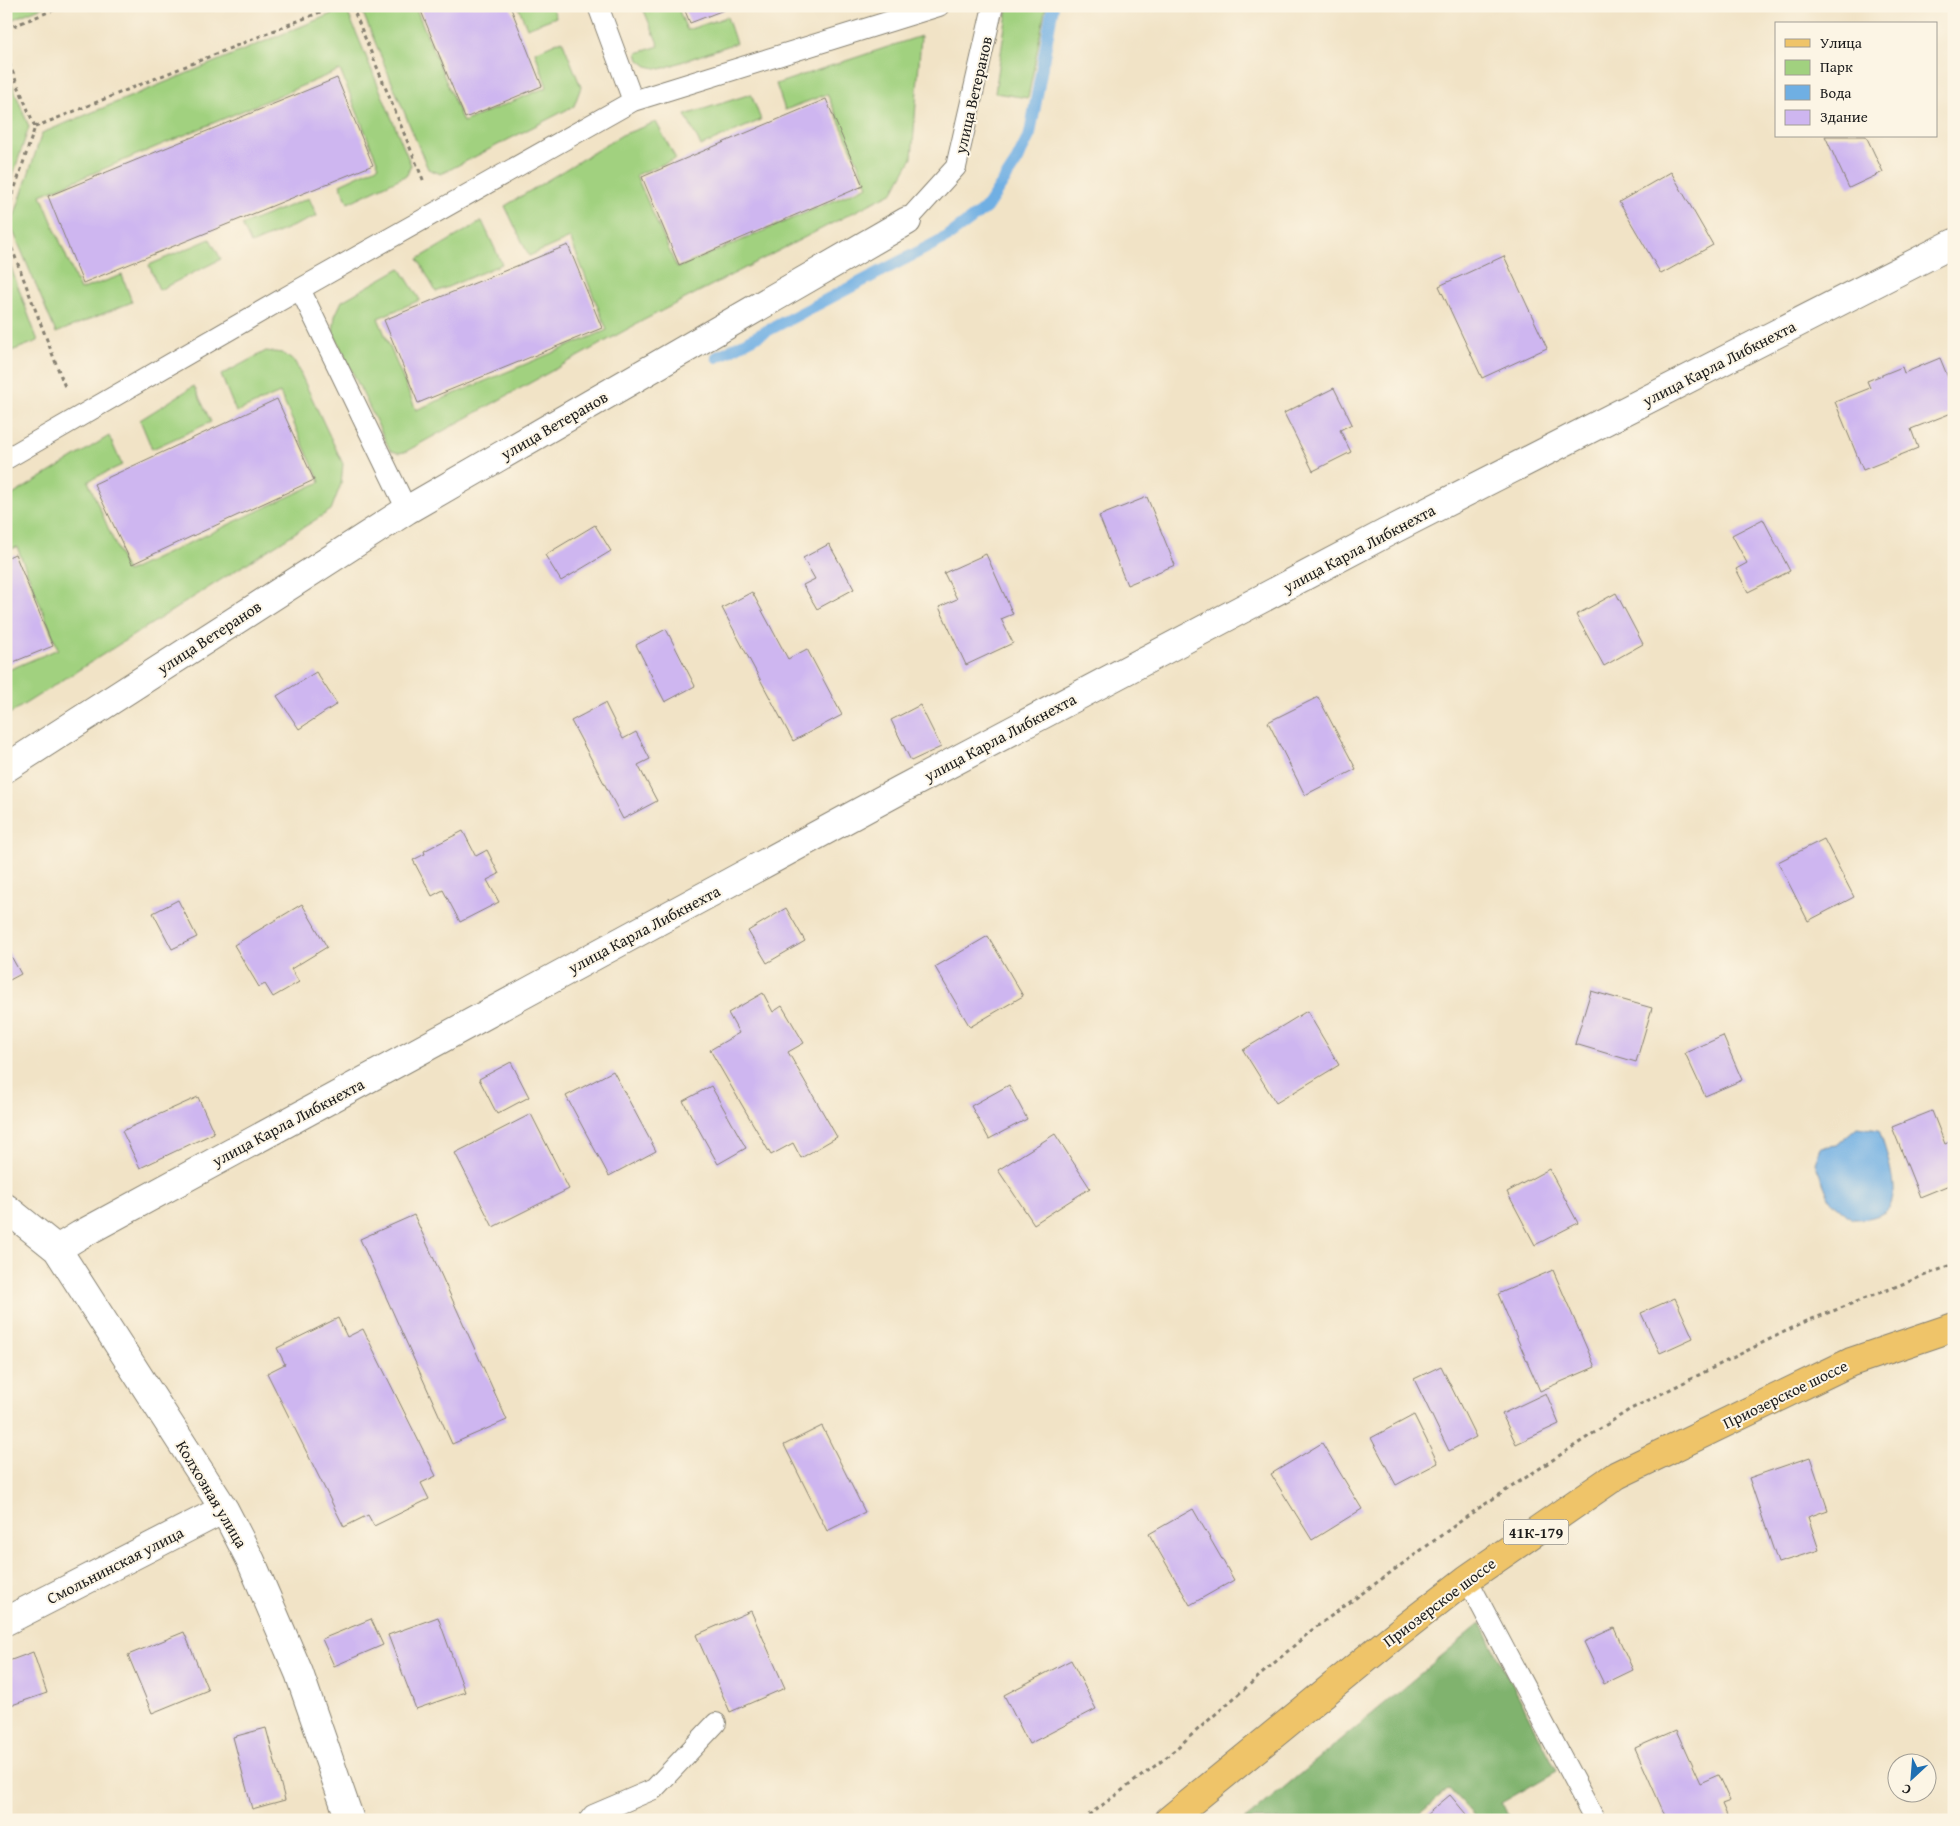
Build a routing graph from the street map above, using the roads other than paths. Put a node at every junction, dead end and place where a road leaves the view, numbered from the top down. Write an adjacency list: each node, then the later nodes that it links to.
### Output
1 (598, 6): 4 (lane)
2 (939, 6): 4 (lane)
3 (993, 6): 5 (lane, улица Ветеранов)
4 (633, 102): 7 (lane)
5 (907, 221): 9 (street, улица Ветеранов)
6 (1954, 243): 12 (street, улица Карла Либкнехта)
7 (300, 289): 8 (lane); 9 (lane)
8 (6, 459)
9 (407, 510): 10 (street, улица Ветеранов)
10 (6, 768)
11 (6, 1208): 12 (street, Колхозная улица)
12 (57, 1249): 14 (street, Колхозная улица)
13 (1954, 1326): 15 (main road, Приозерское шоссе / 41К-179)
14 (224, 1509): 16 (street, Смольнинская улица); 18 (street, Колхозная улица)
15 (1468, 1579): 20 (main road, Приозерское шоссе / 41К-179); 21 (lane)
16 (6, 1621)
17 (716, 1723): 19 (lane)
18 (350, 1820)
19 (589, 1820)
20 (1168, 1820)
21 (1595, 1820)

